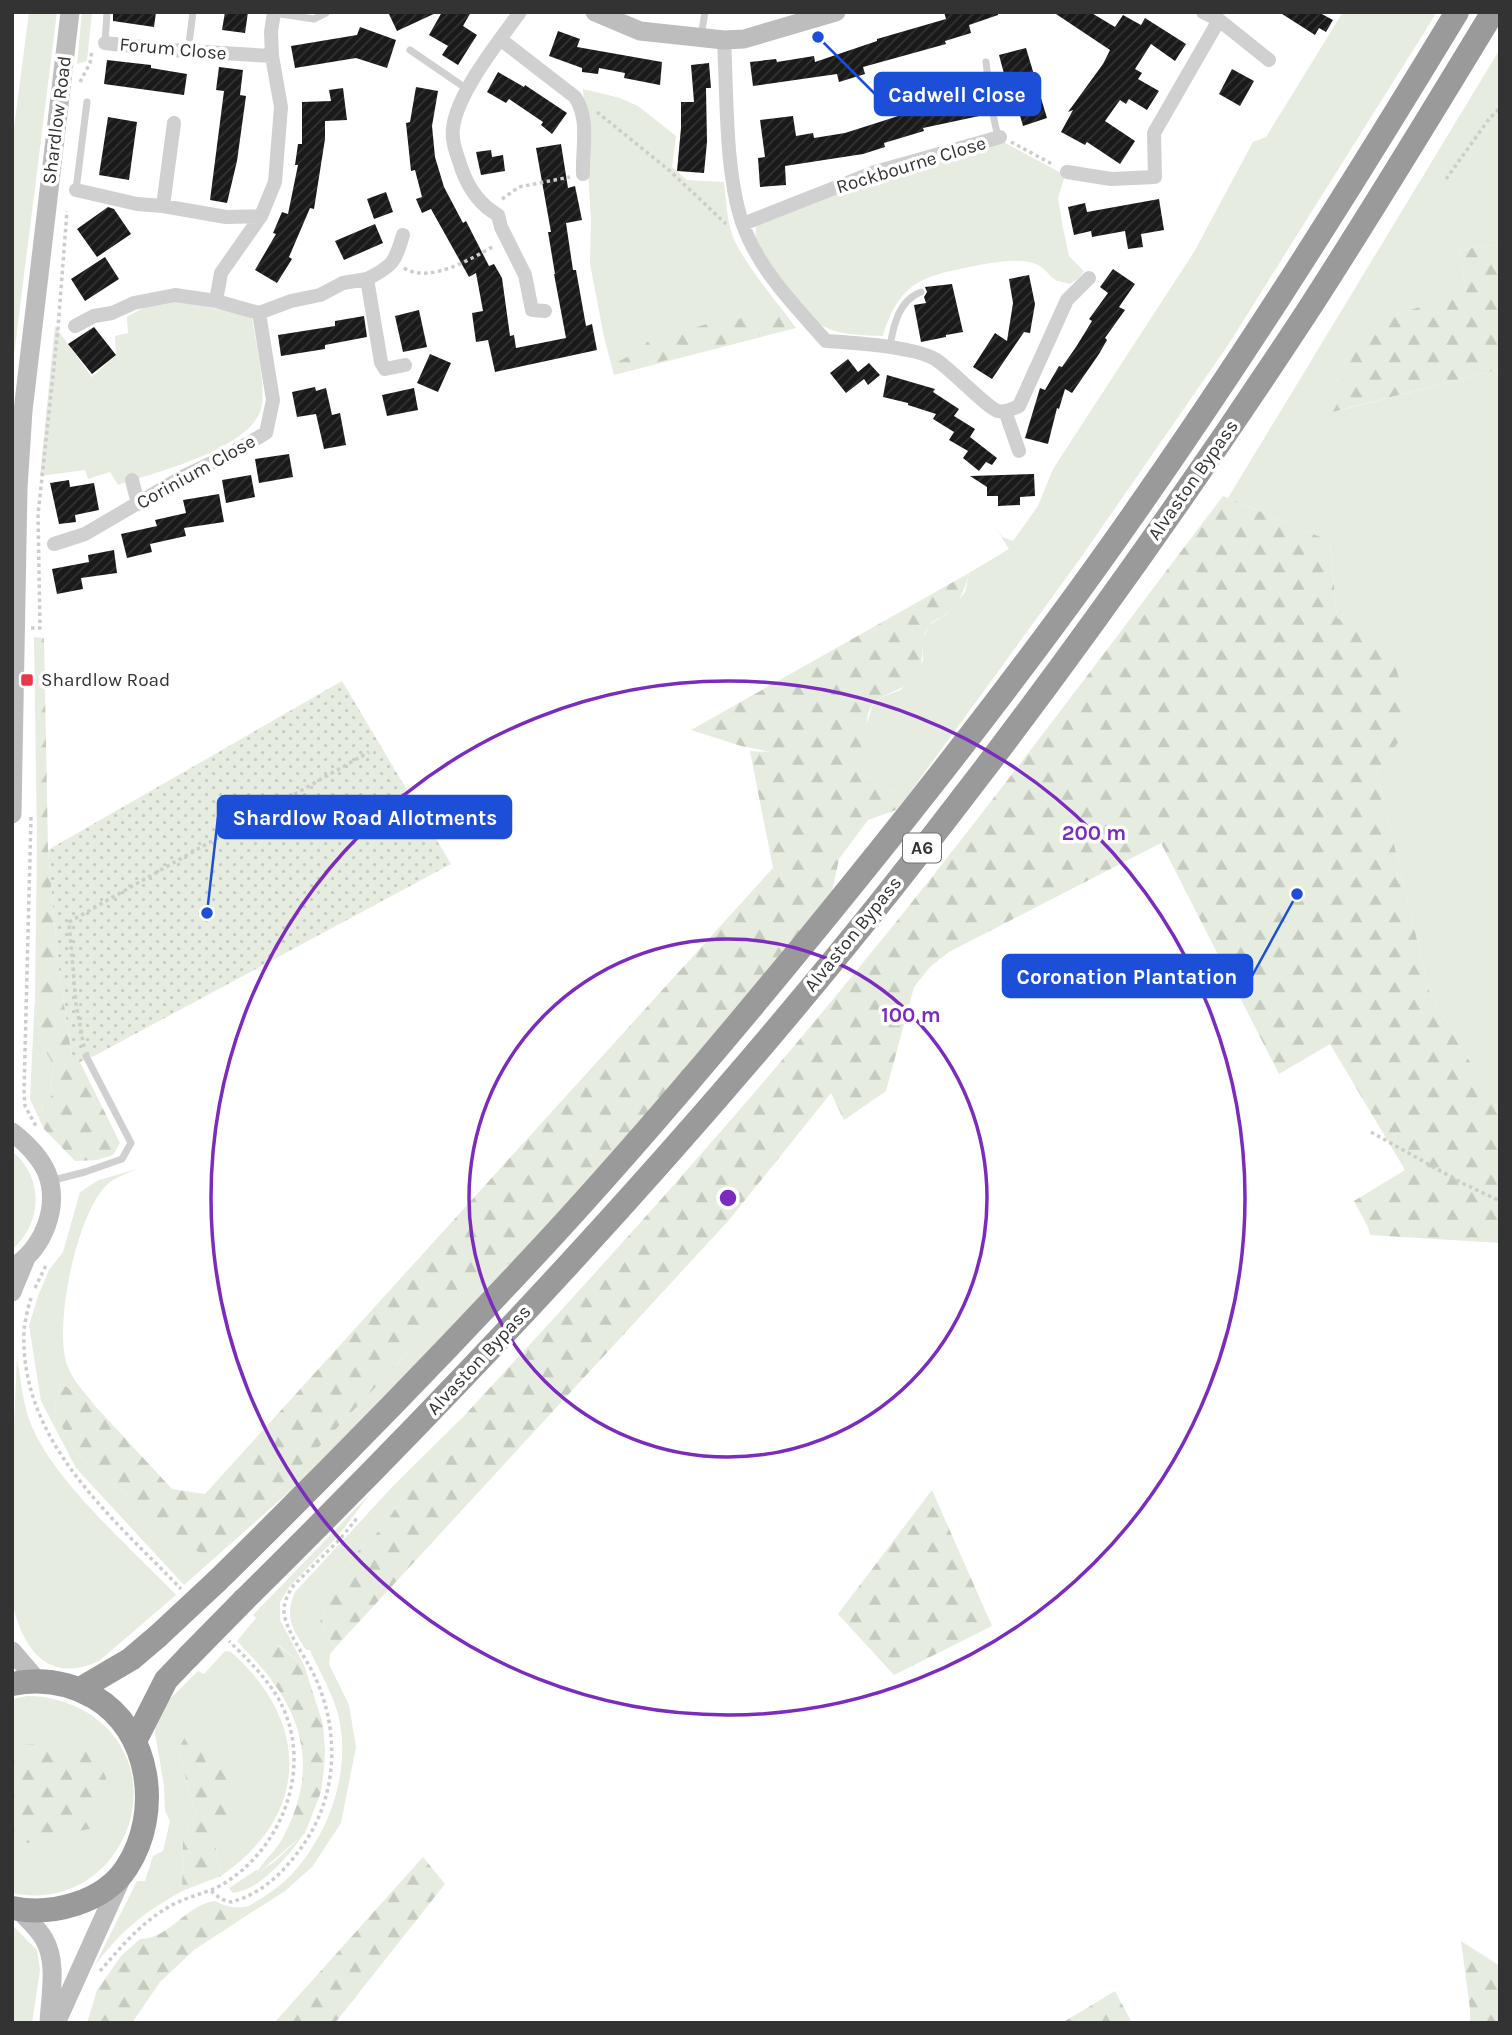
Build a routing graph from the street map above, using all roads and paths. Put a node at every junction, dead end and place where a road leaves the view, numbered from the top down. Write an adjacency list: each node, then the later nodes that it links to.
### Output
1 (70, 12): 55 (street, Shardlow Road)
2 (107, 12): 16 (lane, Forum Close)
3 (193, 12): 18 (lane)
4 (520, 12): 14 (street)
5 (596, 12): 13 (street)
6 (705, 12): 13 (lane)
7 (836, 12): 15 (street)
8 (1457, 12): 69 (highway, Alvaston Bypass / A6, bridge)
9 (1493, 12): 70 (highway, Alvaston Bypass / A6, bridge)
10 (274, 13): 11 (lane); 19 (street)
11 (326, 13)
12 (1211, 15): 20 (street); 29 (street)
13 (700, 37): 15 (street)
14 (500, 39): 23 (street); 24 (street)
15 (724, 40): 37 (street)
16 (100, 42): 18 (street, Forum Close); 22 (path)
17 (410, 50): 23 (lane)
18 (188, 51): 19 (street, Forum Close)
19 (272, 57): 36 (street)
20 (1269, 60)
21 (986, 62): 28 (lane)
22 (80, 82)
23 (469, 90): 35 (street)
24 (575, 97): 30 (street); 37 (path)
25 (87, 102): 32 (lane)
26 (1500, 108): 31 (path)
27 (174, 123): 34 (street)
28 (999, 137): 29 (path); 37 (street, Rockbourne Close)
29 (1067, 172)
30 (583, 174): 35 (path)
31 (1446, 179)
32 (76, 190): 34 (street)
33 (67, 203): 55 (path)
34 (163, 206): 36 (street)
35 (492, 212): 39 (street)
36 (261, 216): 44 (street)
37 (744, 227): 48 (street)
38 (403, 235): 40 (street)
39 (507, 238): 40 (path); 45 (street)
40 (394, 261): 42 (street)
41 (1089, 278): 50 (street)
42 (367, 279): 46 (street); 49 (street)
43 (921, 292): 48 (lane)
44 (216, 301): 46 (street); 47 (street)
45 (545, 310)
46 (258, 313): 53 (street, Corinium Close)
47 (75, 326)
48 (890, 347): 50 (street)
49 (405, 365)
50 (1005, 411): 51 (street)
51 (1019, 451)
52 (132, 480): 53 (street)
53 (138, 504): 54 (street, Corinium Close)
54 (54, 544)
55 (15, 628): 57 (street, Shardlow Road)
56 (369, 752): 58 (path)
57 (12, 814)
58 (86, 1056): 62 (lane)
59 (12, 1117): 61 (street)
60 (1371, 1132): 63 (path)
61 (16, 1136): 62 (street)
62 (49, 1181): 64 (street)
63 (1500, 1201)
64 (19, 1262): 65 (street)
65 (12, 1292)
66 (230, 1642): 73 (path)
67 (12, 1651): 68 (street)
68 (24, 1682): 69 (highway)
69 (80, 1689): 70 (highway)
70 (136, 1739): 71 (highway)
71 (127, 1867): 72 (highway); 75 (street)
72 (15, 1908): 74 (street)
73 (97, 1975)
74 (49, 2023)
75 (56, 2023)

